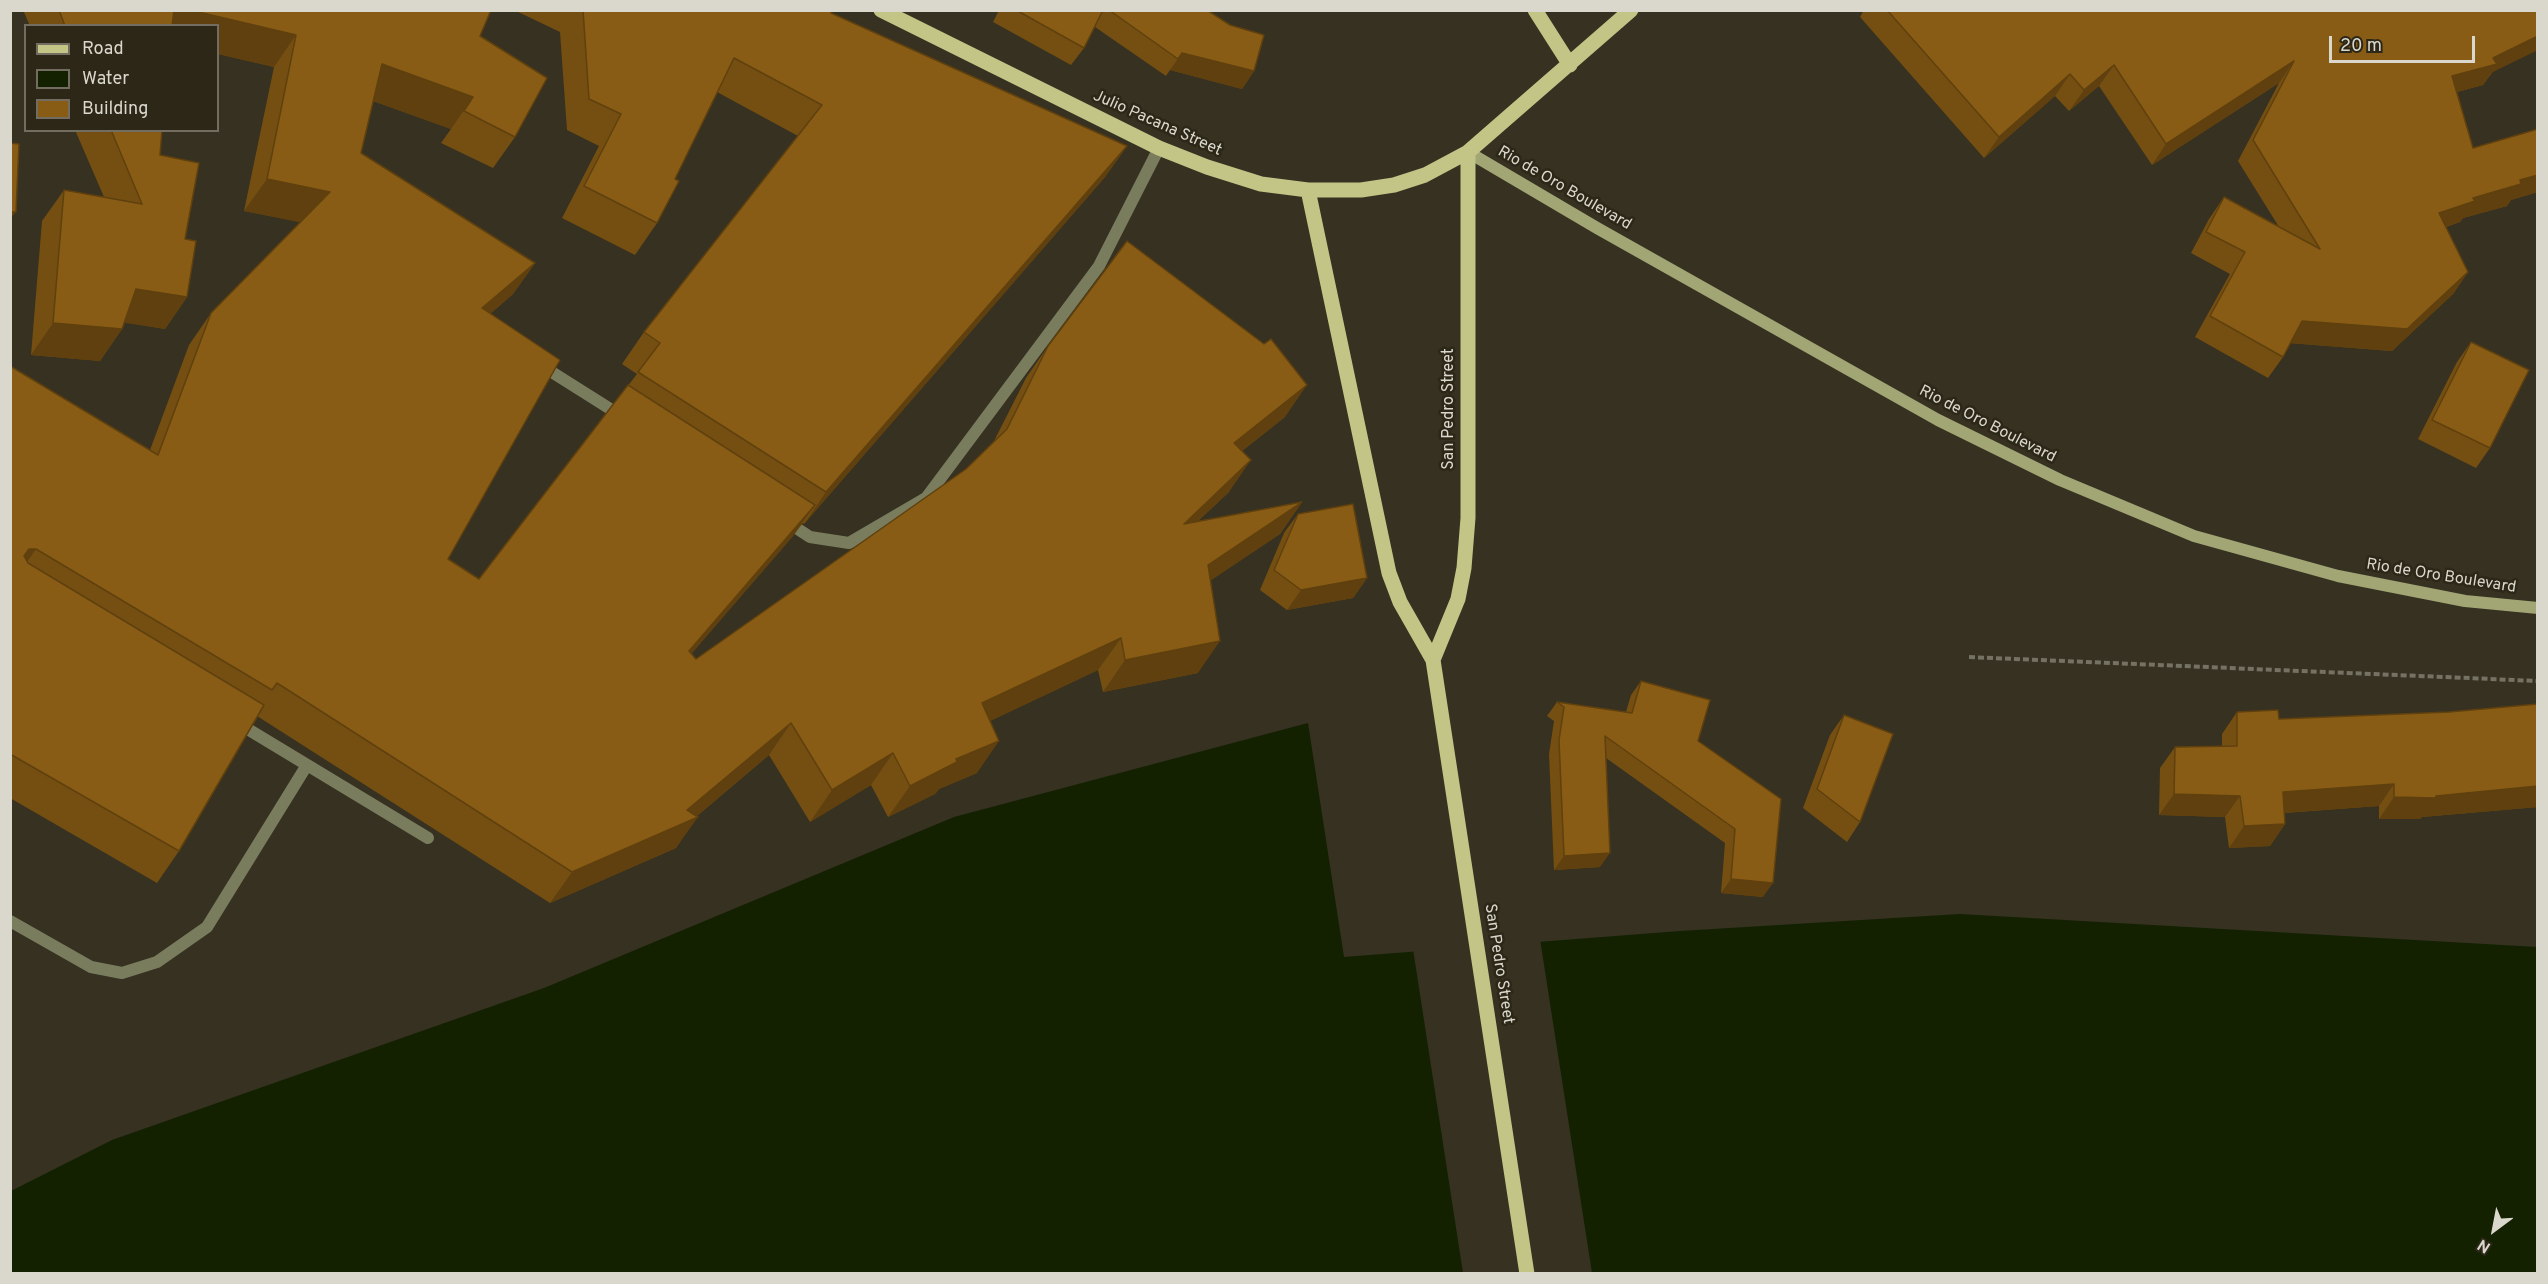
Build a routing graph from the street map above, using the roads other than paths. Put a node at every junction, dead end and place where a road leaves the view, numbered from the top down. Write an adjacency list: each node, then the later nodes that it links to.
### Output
1 (881, 10): 5 (main road, Julio Pacana Street)
2 (1535, 10): 4 (main road)
3 (1631, 10): 4 (main road, Julio Pacana Street)
4 (1570, 65): 6 (main road, Julio Pacana Street)
5 (1159, 148): 7 (main road, Julio Pacana Street); 10 (lane)
6 (1468, 152): 7 (main road, Julio Pacana Street); 11 (main road, Rio de Oro Boulevard); 12 (main road, San Pedro Street)
7 (1308, 190): 12 (main road, San Pedro Street)
8 (524, 354): 9 (lane)
9 (633, 423)
10 (771, 512)
11 (2538, 608)
12 (1433, 660): 17 (main road, San Pedro Street)
13 (225, 715): 14 (lane)
14 (307, 765): 15 (lane); 16 (lane)
15 (428, 838)
16 (10, 921)
17 (1527, 1274)

